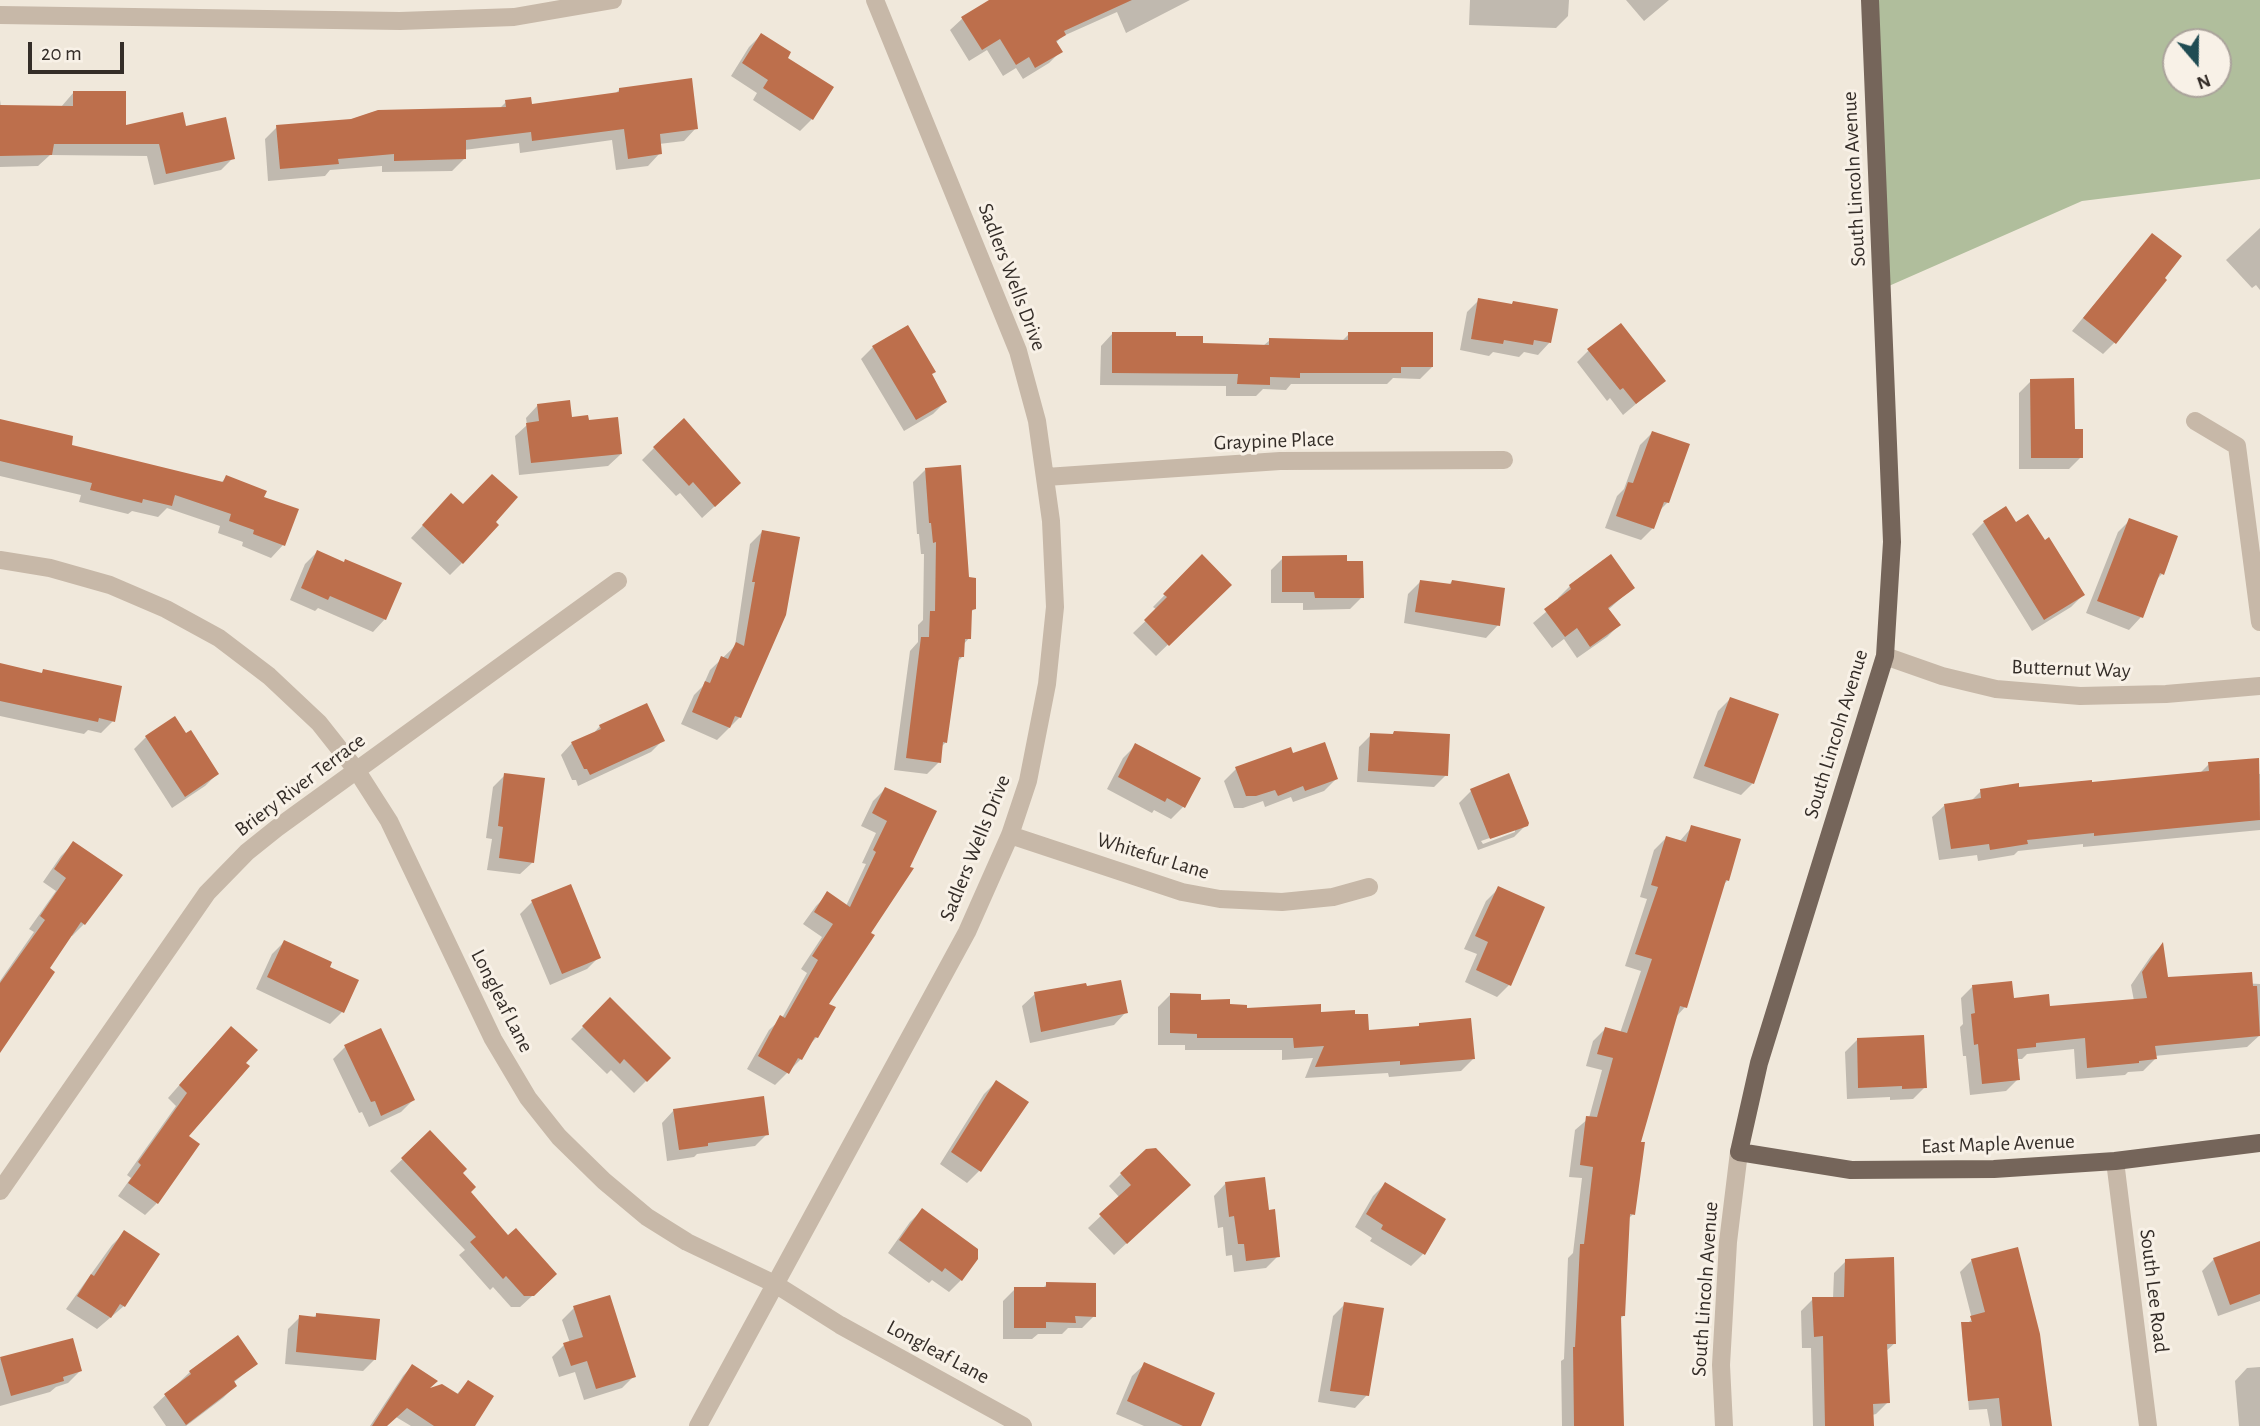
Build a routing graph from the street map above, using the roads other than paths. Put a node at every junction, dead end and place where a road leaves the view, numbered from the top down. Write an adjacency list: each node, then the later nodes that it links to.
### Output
1 (613, 0): 4 (street)
2 (875, 0): 7 (street, Sadlers Wells Drive)
3 (1870, 0): 11 (main road, South Lincoln Avenue)
4 (0, 15)
5 (2195, 421): 10 (street)
6 (1504, 460): 7 (street, Graypine Place)
7 (1046, 477): 14 (street, Sadlers Wells Drive)
8 (0, 560): 13 (street, Longleaf Lane)
9 (618, 581): 13 (street, Briery River Terrace)
10 (2260, 622)
11 (1885, 656): 12 (street, Butternut Way); 17 (main road, South Lincoln Avenue)
12 (2260, 686)
13 (357, 771): 19 (street, Briery River Terrace); 20 (street, Longleaf Lane)
14 (1010, 835): 15 (street, Whitefur Lane); 20 (street, Sadlers Wells Drive)
15 (1369, 887)
16 (2260, 1143): 18 (main road, East Maple Avenue)
17 (1739, 1153): 18 (main road, East Maple Avenue); 23 (street, South Lincoln Avenue)
18 (2115, 1161): 24 (street, South Lee Road)
19 (0, 1191)
20 (775, 1284): 21 (street, Sadlers Wells Drive); 22 (street, Longleaf Lane)
21 (698, 1426)
22 (1023, 1426)
23 (1724, 1426)
24 (2148, 1426)

